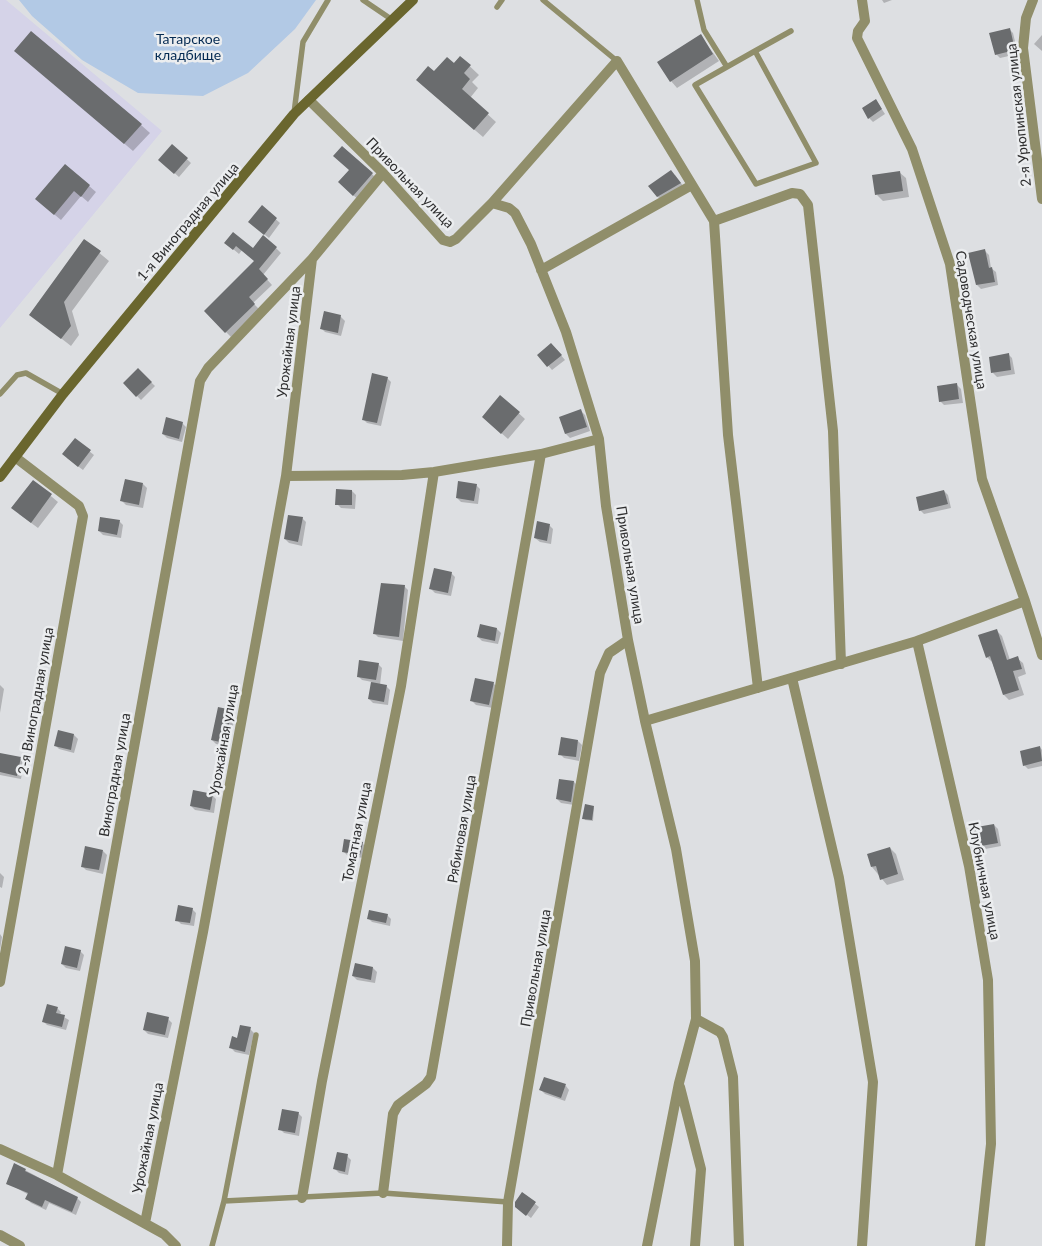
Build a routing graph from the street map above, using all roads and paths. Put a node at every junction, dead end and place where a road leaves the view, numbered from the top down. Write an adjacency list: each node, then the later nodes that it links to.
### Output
1 (328, 0): 16 (lane)
2 (363, 0): 10 (lane)
3 (413, 0): 10 (main road, 1-я Виноградная улица)
4 (502, 0): 9 (lane)
5 (543, 0): 13 (lane)
6 (697, 0): 14 (lane)
7 (862, 0): 32 (street, Садоводческая улица)
8 (1033, 0): 19 (street, 2-я Урюпинская улица)
9 (497, 7)
10 (391, 19): 15 (main road, 1-я Виноградная улица)
11 (791, 31): 12 (lane)
12 (755, 51): 14 (lane); 14 (lane)
13 (616, 61): 18 (street); 20 (street)
14 (727, 67)
15 (309, 100): 16 (main road, 1-я Виноградная улица); 17 (street, Привольная улица)
16 (294, 114): 25 (main road, 1-я Виноградная улица)
17 (383, 173): 20 (street, Привольная улица); 22 (street)
18 (692, 184): 21 (street); 23 (street)
19 (1042, 199)
20 (492, 203): 23 (street, Привольная улица)
21 (714, 221): 36 (street); 38 (street)
22 (312, 259): 30 (street, Урожайная улица); 45 (street, Виноградная улица)
23 (541, 270): 26 (street, Привольная улица)
24 (0, 394): 25 (lane)
25 (63, 394): 28 (main road, 1-я Виноградная улица)
26 (600, 439): 27 (street); 33 (street, Привольная улица)
27 (541, 454): 29 (street); 46 (street, Рябиновая улица)
28 (15, 457): 31 (main road, 1-я Виноградная улица); 40 (street, 2-я Виноградная улица)
29 (434, 472): 30 (street); 47 (street, Томатная улица)
30 (286, 476): 50 (street, Урожайная улица)
31 (0, 477)
32 (1026, 601): 34 (street); 35 (street, Садоводческая улица)
33 (628, 640): 39 (street); 49 (street, Привольная улица)
34 (917, 642): 36 (street); 60 (street, Клубничная улица)
35 (1042, 655)
36 (840, 664): 37 (street)
37 (792, 678): 38 (street); 59 (street)
38 (758, 688): 39 (street)
39 (645, 721): 41 (street)
40 (0, 982)
41 (696, 1019): 43 (street); 58 (street)
42 (256, 1035): 48 (lane)
43 (679, 1083): 56 (street); 57 (street)
44 (0, 1149): 45 (street)
45 (58, 1175): 50 (street)
46 (383, 1193): 47 (lane); 49 (lane)
47 (302, 1198): 48 (lane)
48 (224, 1201): 54 (lane)
49 (508, 1202): 55 (street, Привольная улица)
50 (144, 1223): 53 (street)
51 (0, 1234): 52 (street)
52 (20, 1246)
53 (176, 1246)
54 (212, 1246)
55 (507, 1246)
56 (647, 1246)
57 (695, 1246)
58 (738, 1246)
59 (862, 1246)
60 (980, 1246)

